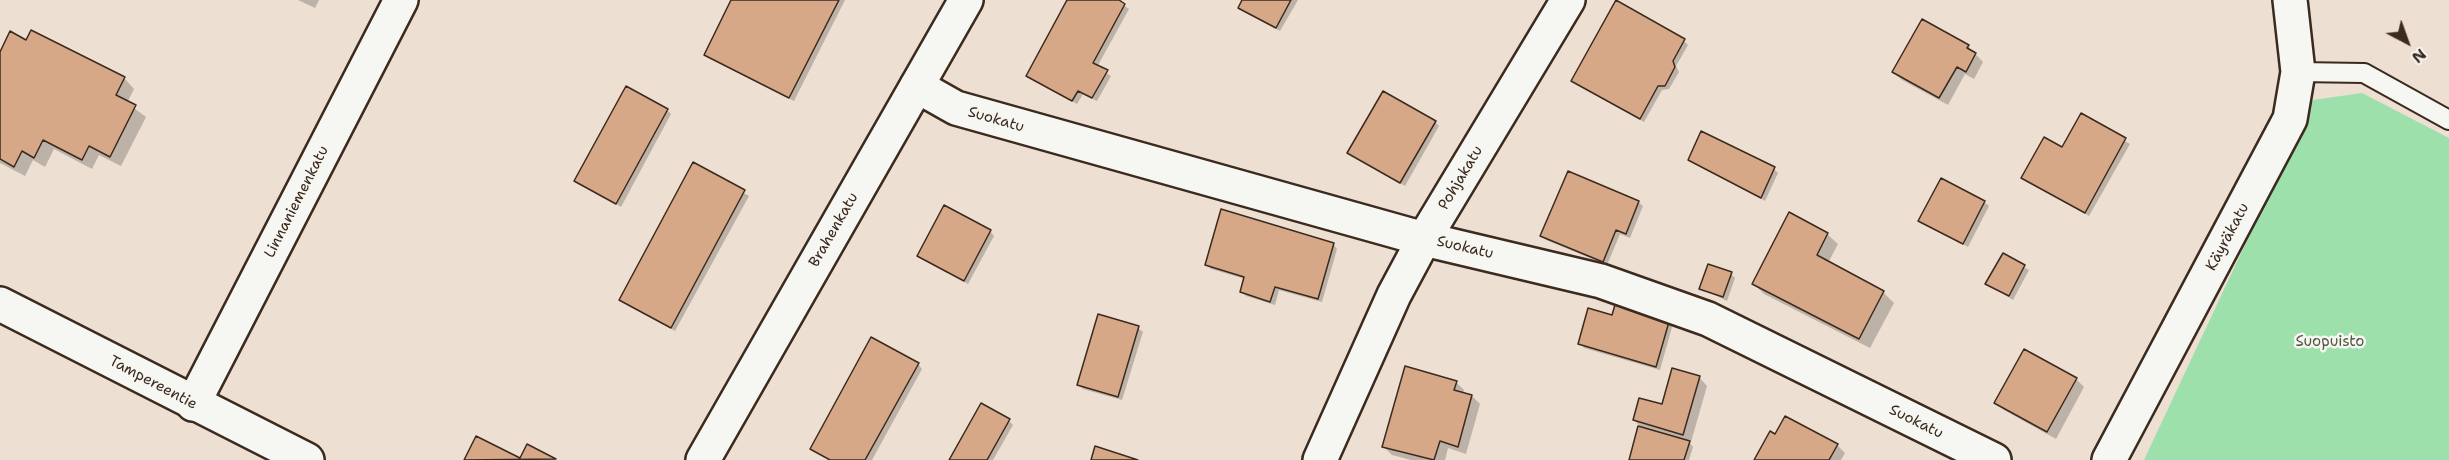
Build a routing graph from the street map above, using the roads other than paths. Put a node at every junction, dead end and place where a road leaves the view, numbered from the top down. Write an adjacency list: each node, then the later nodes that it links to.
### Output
1 (401, 0): 10 (street, Linnaniemenkatu)
2 (966, 0): 6 (street, Brahenkatu)
3 (1568, 0): 8 (street, Pohjakatu)
4 (2290, 0): 5 (street, Käyräkatu)
5 (2298, 72): 7 (lane); 15 (street, Käyräkatu)
6 (917, 86): 8 (street, Suokatu); 12 (street, Brahenkatu)
7 (2449, 120)
8 (1424, 239): 13 (street, Pohjakatu); 14 (street, Suokatu)
9 (0, 304): 10 (street, Tampereentie)
10 (193, 404): 11 (street, Tampereentie)
11 (307, 460)
12 (703, 460)
13 (1320, 460)
14 (1994, 460)
15 (2109, 460)

